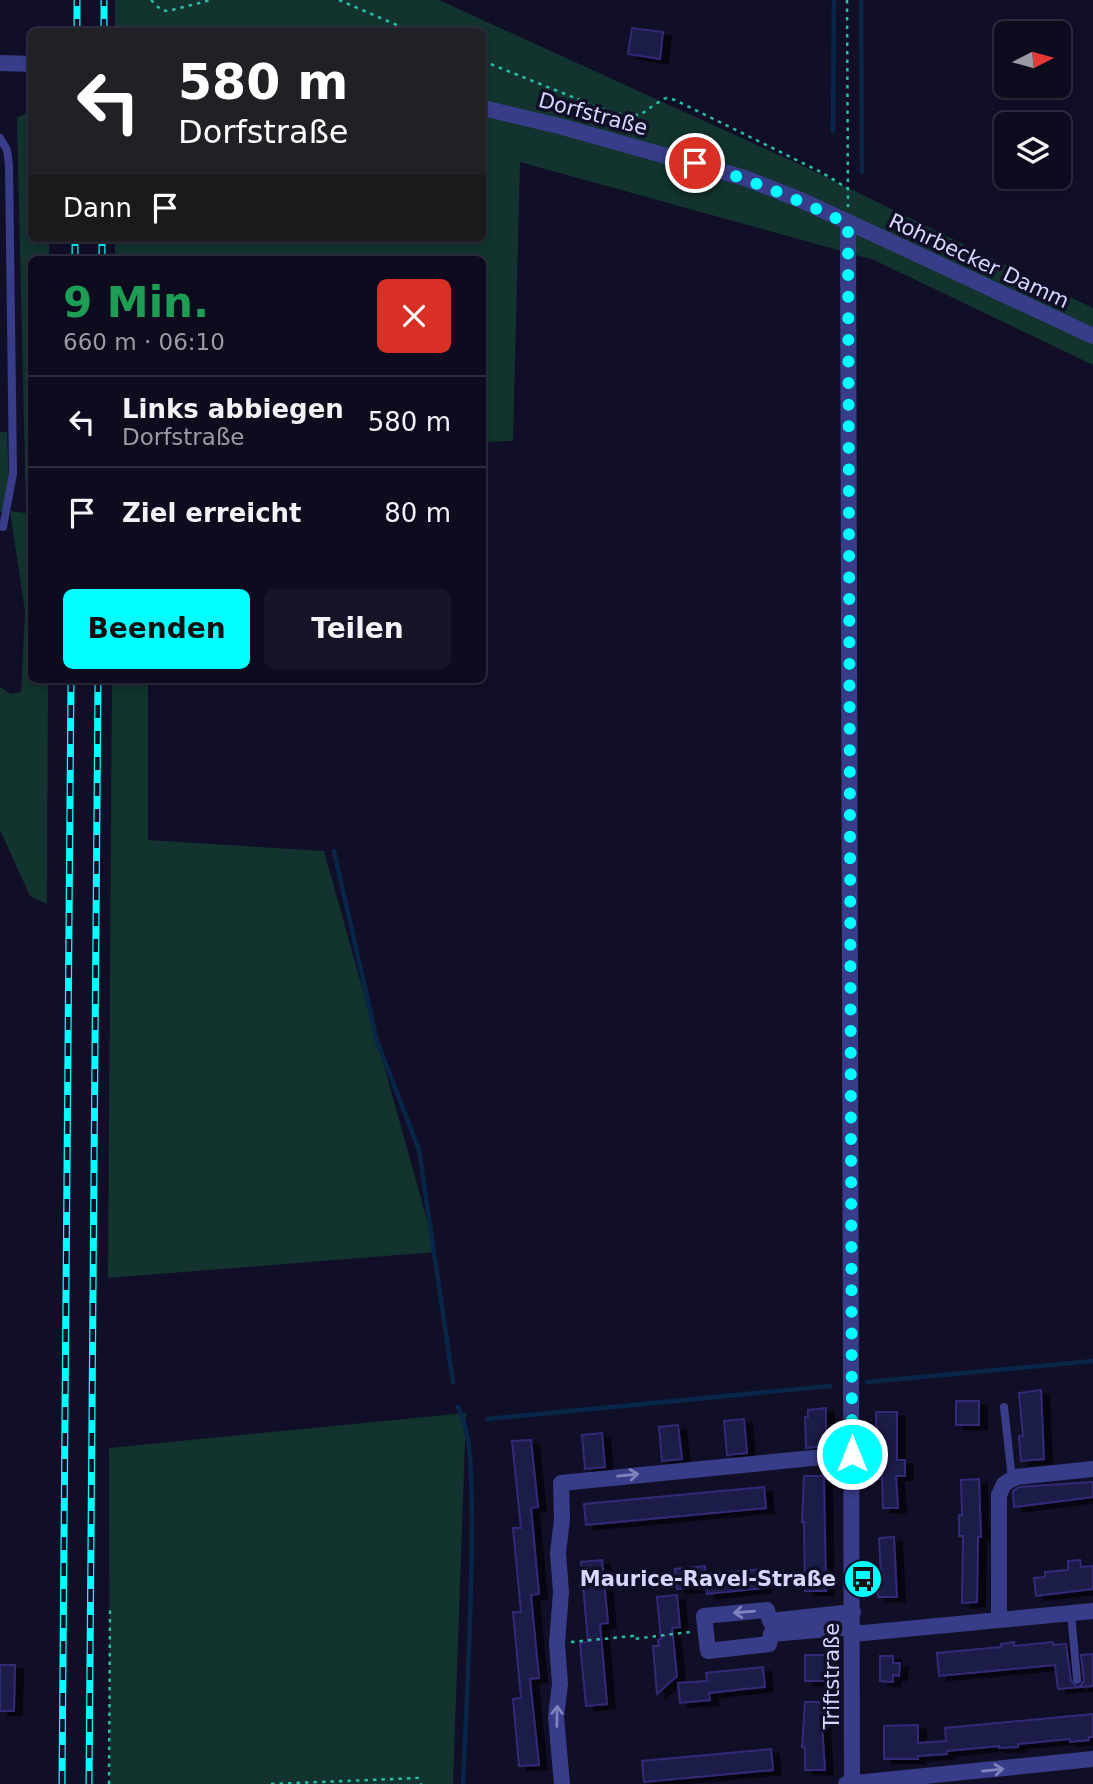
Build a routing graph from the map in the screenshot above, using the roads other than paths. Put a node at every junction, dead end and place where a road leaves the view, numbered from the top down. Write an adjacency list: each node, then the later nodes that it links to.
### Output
1 (3, 63): 2 (street)
2 (28, 64)
3 (486, 109): 5 (street, Dorfstraße)
4 (0, 138): 7 (lane)
5 (848, 224): 6 (street, Rohrbecker Damm); 9 (street, Triftstraße)
6 (1093, 336)
7 (3, 527)
8 (1004, 1407): 11 (lane)
9 (852, 1454): 15 (street, Triftstraße); 19 (street, one-way to 9)
10 (1093, 1469): 11 (street)
11 (1012, 1479): 14 (street)
12 (1093, 1611): 13 (street)
13 (1071, 1613): 14 (street); 17 (lane)
14 (999, 1620): 15 (street)
15 (853, 1624): 16 (street); 21 (street, Triftstraße)
16 (771, 1627): 16 (street, one-way to 16)
17 (1077, 1680)
18 (1093, 1759): 21 (street, one-way to 18)
19 (562, 1784)
20 (846, 1784): 21 (street)
21 (852, 1784)

